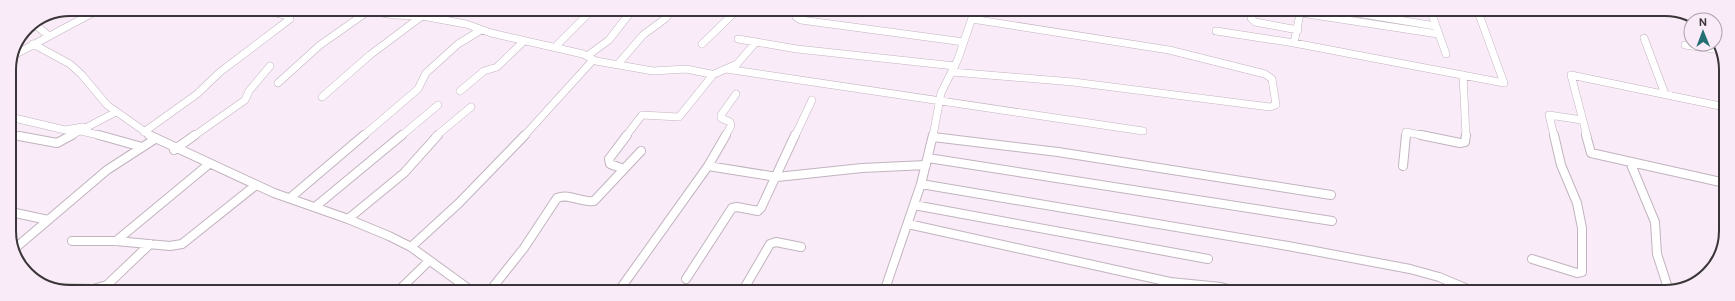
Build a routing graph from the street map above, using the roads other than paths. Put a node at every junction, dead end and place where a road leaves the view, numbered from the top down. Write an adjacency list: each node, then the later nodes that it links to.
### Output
1 (86, 16): 24 (street)
2 (289, 16): 59 (street)
3 (361, 16): 43 (street)
4 (422, 16): 20 (street); 47 (street)
5 (586, 16): 33 (street)
6 (628, 16): 36 (street)
7 (667, 16): 37 (street)
8 (731, 16): 32 (street)
9 (796, 16): 29 (street)
10 (973, 16): 17 (street)
11 (1251, 16): 21 (street)
12 (1300, 16): 21 (street)
13 (1331, 16): 23 (street)
14 (1376, 16): 18 (street)
15 (1432, 16): 18 (street)
16 (1480, 16): 42 (street)
17 (972, 19): 29 (street); 40 (street)
18 (1435, 26): 23 (street)
19 (38, 27): 24 (street)
20 (481, 30): 27 (street); 77 (street)
21 (1298, 30): 30 (street)
22 (1216, 31): 30 (street)
23 (1438, 34): 35 (street)
24 (48, 35): 31 (street)
25 (1644, 38): 46 (street)
26 (738, 39): 28 (street)
27 (524, 41): 33 (street); 44 (street)
28 (756, 42): 39 (street); 40 (street)
29 (964, 42): 40 (street)
30 (1294, 43): 42 (street)
31 (33, 44): 34 (street); 53 (street)
32 (702, 44)
33 (555, 47): 36 (street)
34 (19, 52)
35 (1446, 54)
36 (590, 58): 37 (street); 90 (street)
37 (618, 64): 41 (street)
38 (270, 66): 64 (street)
39 (726, 69): 41 (street); 49 (street)
40 (953, 69): 49 (street)
41 (712, 75): 71 (street)
42 (1463, 75): 70 (street)
43 (278, 83)
44 (460, 91)
45 (736, 94): 69 (street)
46 (1665, 94): 51 (street); 55 (street)
47 (322, 97)
48 (812, 100): 72 (street)
49 (939, 102): 58 (street); 61 (street)
50 (438, 105): 79 (street)
51 (1719, 106)
52 (471, 107): 81 (street)
53 (116, 112): 56 (street); 59 (street)
54 (16, 118): 56 (street)
55 (1582, 120): 67 (street); 92 (street)
56 (90, 126): 57 (street)
57 (81, 131): 60 (street); 63 (street)
58 (1143, 131)
59 (144, 132): 62 (street)
60 (19, 136)
61 (933, 137): 66 (street); 76 (street)
62 (155, 139): 63 (street); 64 (street)
63 (142, 147): 82 (street)
64 (174, 150): 68 (street)
65 (641, 151): 71 (street)
66 (927, 162): 72 (street); 74 (street); 83 (street)
67 (1630, 162): 73 (street); 104 (street)
68 (209, 164): 75 (street); 86 (street)
69 (708, 166): 72 (street); 99 (street)
70 (1403, 166)
71 (624, 169): 98 (street)
72 (776, 177): 94 (street)
73 (1719, 182)
74 (921, 184): 78 (street); 103 (street)
75 (256, 185): 77 (street); 87 (street)
76 (1331, 195)
77 (290, 198): 79 (street)
78 (914, 205): 84 (street); 91 (street)
79 (315, 207): 81 (street)
80 (16, 213): 82 (street)
81 (348, 219): 90 (street)
82 (48, 220): 88 (street)
83 (1332, 222)
84 (908, 224): 101 (street); 102 (street)
85 (72, 241): 86 (street)
86 (116, 241): 87 (street)
87 (150, 244): 95 (street)
88 (18, 246)
89 (802, 247): 100 (street)
90 (411, 248): 93 (street)
91 (1208, 259)
92 (1532, 259)
93 (429, 261): 96 (street); 97 (street)
94 (686, 279)
95 (107, 285)
96 (404, 285)
97 (463, 285)
98 (495, 285)
99 (623, 285)
100 (746, 285)
101 (886, 285)
102 (1201, 285)
103 (1456, 285)
104 (1667, 285)

